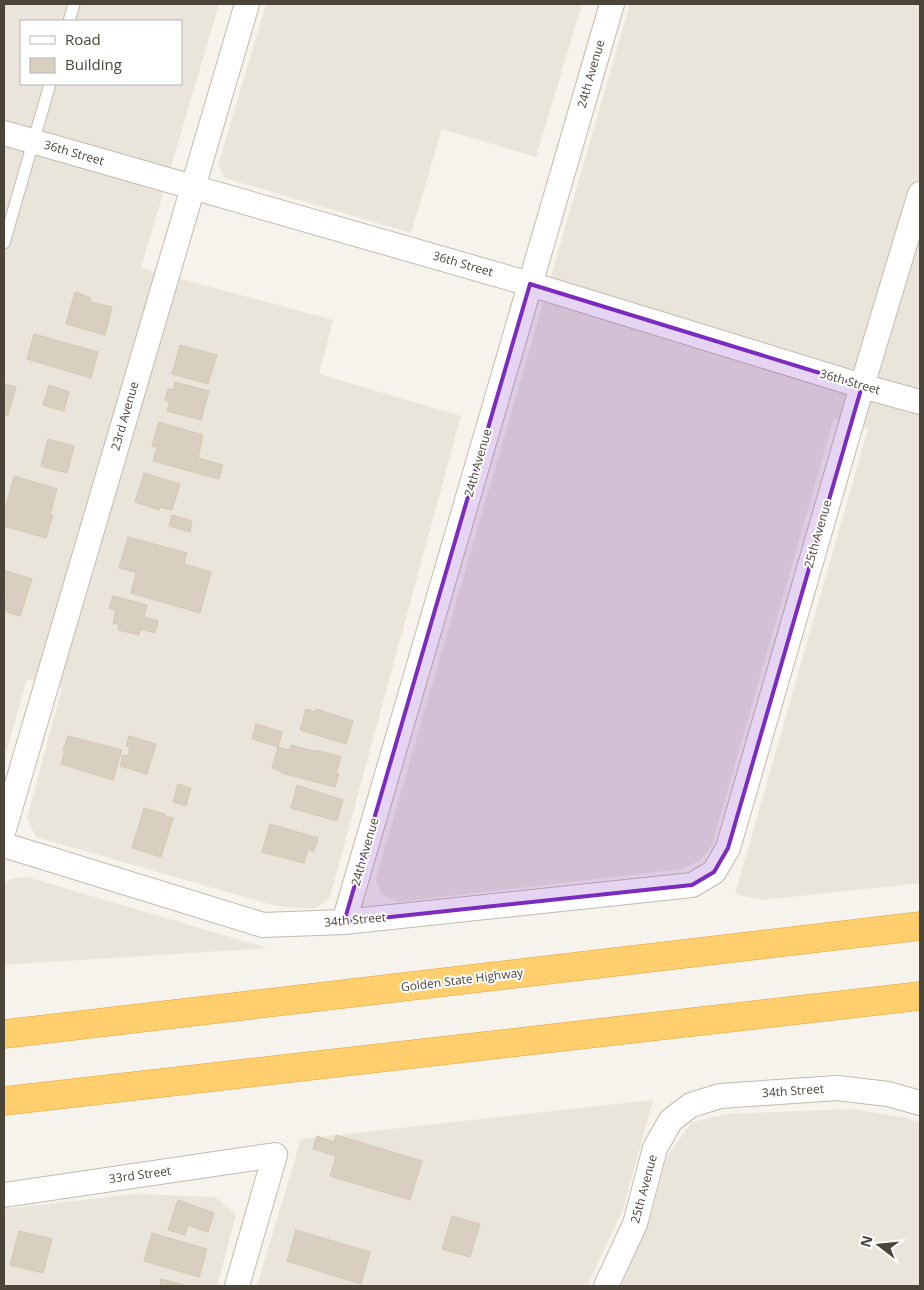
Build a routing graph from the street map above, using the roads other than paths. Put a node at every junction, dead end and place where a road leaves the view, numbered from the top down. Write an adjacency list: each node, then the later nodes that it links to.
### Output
1 (74, 4): 4 (lane)
2 (247, 4): 8 (street, 23rd Avenue)
3 (612, 4): 11 (street, 24th Avenue)
4 (69, 20)
5 (50, 85): 7 (lane)
6 (4, 133): 7 (street, 36th Street)
7 (33, 142): 8 (street, 36th Street); 10 (lane)
8 (193, 187): 11 (street, 36th Street); 14 (street, 23rd Avenue)
9 (920, 194): 12 (street, 25th Avenue)
10 (4, 243)
11 (530, 284): 12 (street, 36th Street); 17 (street, 24th Avenue)
12 (862, 386): 13 (street, 36th Street); 16 (street, 25th Avenue)
13 (920, 402)
14 (4, 829)
15 (4, 845): 17 (street, 34th Street)
16 (714, 872): 17 (street, 34th Street)
17 (344, 922)
18 (920, 926): 20 (highway, Golden State Highway)
19 (920, 996): 21 (highway)
20 (4, 1034)
21 (4, 1101)
22 (920, 1103): 23 (street, 34th Street)
23 (671, 1120): 26 (street, 25th Avenue)
24 (4, 1195): 25 (street, 33rd Street)
25 (237, 1286)
26 (606, 1286)

